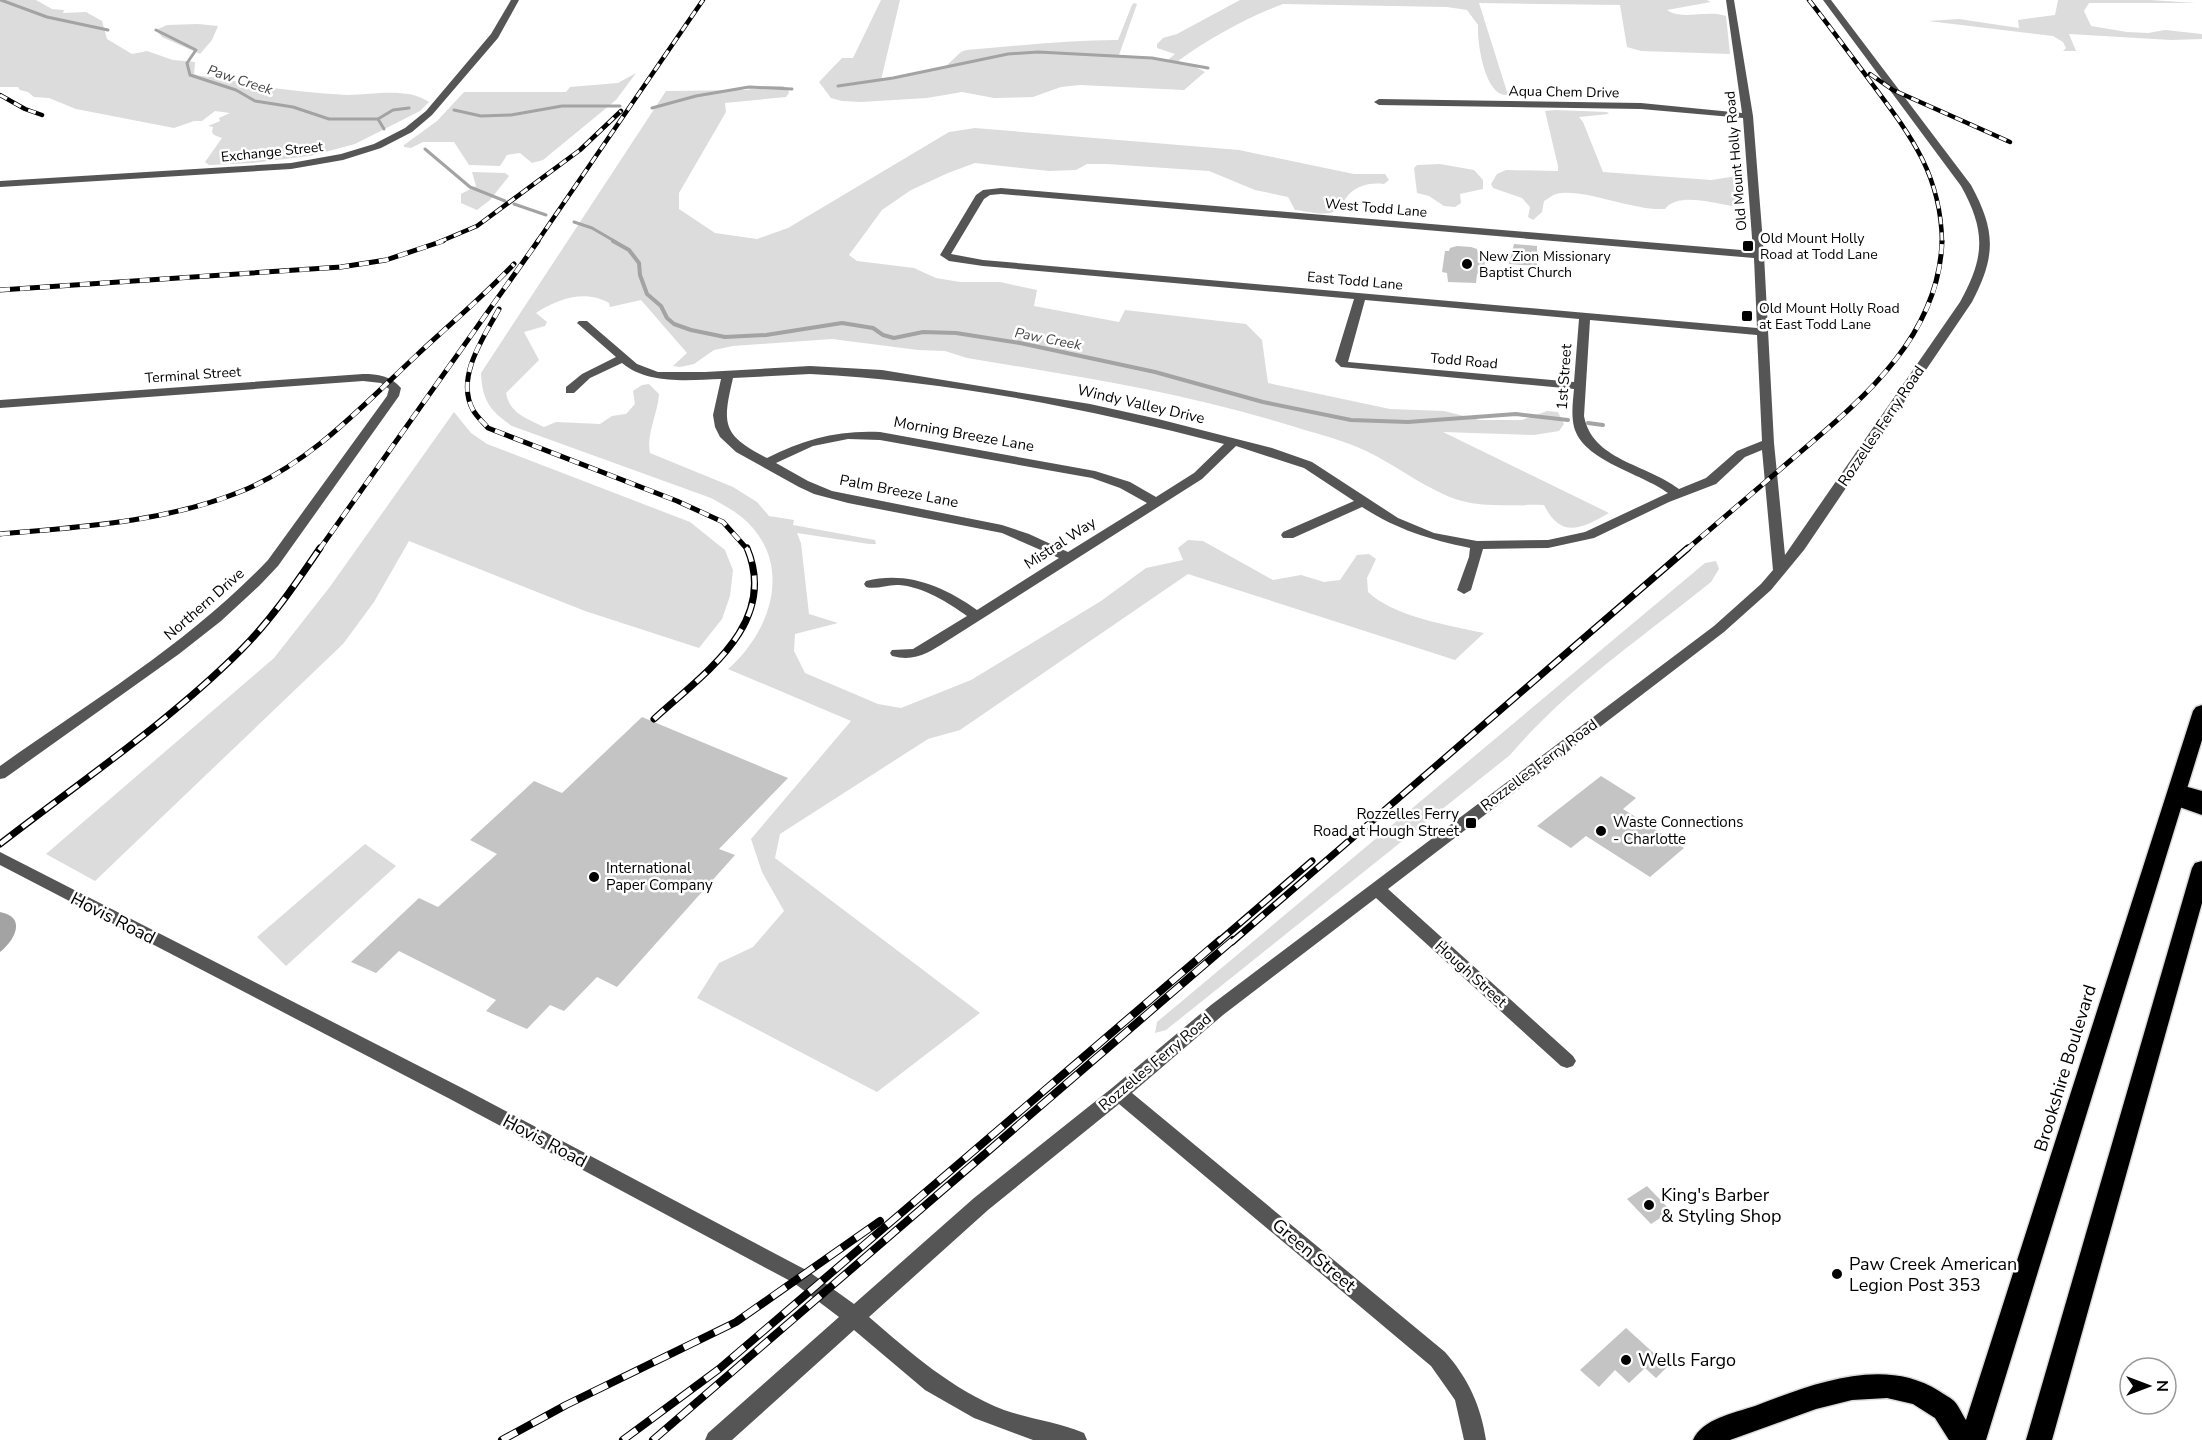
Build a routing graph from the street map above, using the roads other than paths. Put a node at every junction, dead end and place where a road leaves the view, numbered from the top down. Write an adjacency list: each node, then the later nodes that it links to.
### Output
1 (514, 0): 6 (street, Exchange Street)
2 (1730, 0): 5 (street, Old Mount Holly Road)
3 (1827, 0): 28 (street, Rozzelles Ferry Road)
4 (1379, 102): 5 (street, Aqua Chem Drive)
5 (1748, 116): 7 (street, Old Mount Holly Road)
6 (0, 184)
7 (1759, 255): 8 (street, West Todd Lane); 12 (street, Old Mount Holly Road)
8 (946, 257): 9 (street, East Todd Lane)
9 (1361, 296): 10 (street, East Todd Lane); 16 (street, Todd Road)
10 (1585, 316): 12 (street, East Todd Lane); 16 (street, 1st Street)
11 (583, 323): 13 (street, Windy Valley Drive)
12 (1761, 332): 20 (street, Old Mount Holly Road)
13 (623, 357): 14 (street, Windy Valley Drive); 17 (street)
14 (728, 374): 19 (street, Windy Valley Drive); 21 (street, Palm Breeze Lane)
15 (388, 382): 18 (street, Terminal Street); 34 (street, Northern Drive)
16 (1581, 386): 22 (street, 1st Street)
17 (570, 390)
18 (0, 404)
19 (1232, 443): 23 (street, Mistral Way); 24 (street, Windy Valley Drive)
20 (1768, 443): 22 (street, Windy Valley Drive); 28 (street, Old Mount Holly Road)
21 (767, 463): 23 (street, Morning Breeze Lane); 27 (street, Palm Breeze Lane)
22 (1677, 494): 26 (street, Windy Valley Drive)
23 (1155, 502): 27 (street, Mistral Way)
24 (1363, 502): 25 (street); 26 (street, Windy Valley Drive)
25 (1288, 535)
26 (1477, 545): 30 (street)
27 (1068, 557): 31 (street, Mistral Way)
28 (1780, 571): 40 (street, Rozzelles Ferry Road)
29 (871, 584): 31 (street)
30 (1464, 590)
31 (976, 616): 32 (street, Mistral Way)
32 (897, 653)
33 (2202, 711): 35 (highway, Brookshire Boulevard)
34 (0, 774)
35 (2176, 794): 36 (main road); 37 (main road); 49 (highway, Brookshire Boulevard)
36 (2202, 797)
37 (2202, 809)
38 (0, 858): 43 (street, Hovis Road)
39 (2201, 873): 50 (highway)
40 (1376, 888): 41 (street, Hough Street); 42 (street, Rozzelles Ferry Road)
41 (1567, 1061)
42 (1119, 1093): 43 (street, Rozzelles Ferry Road); 46 (street, Green Street)
43 (854, 1317): 44 (street, Rozzelles Ferry Road); 45 (street, Hovis Road)
44 (716, 1440)
45 (1076, 1440)
46 (1475, 1440)
47 (1706, 1440): 48 (highway)
48 (1964, 1440)
49 (1973, 1440)
50 (2039, 1440)

